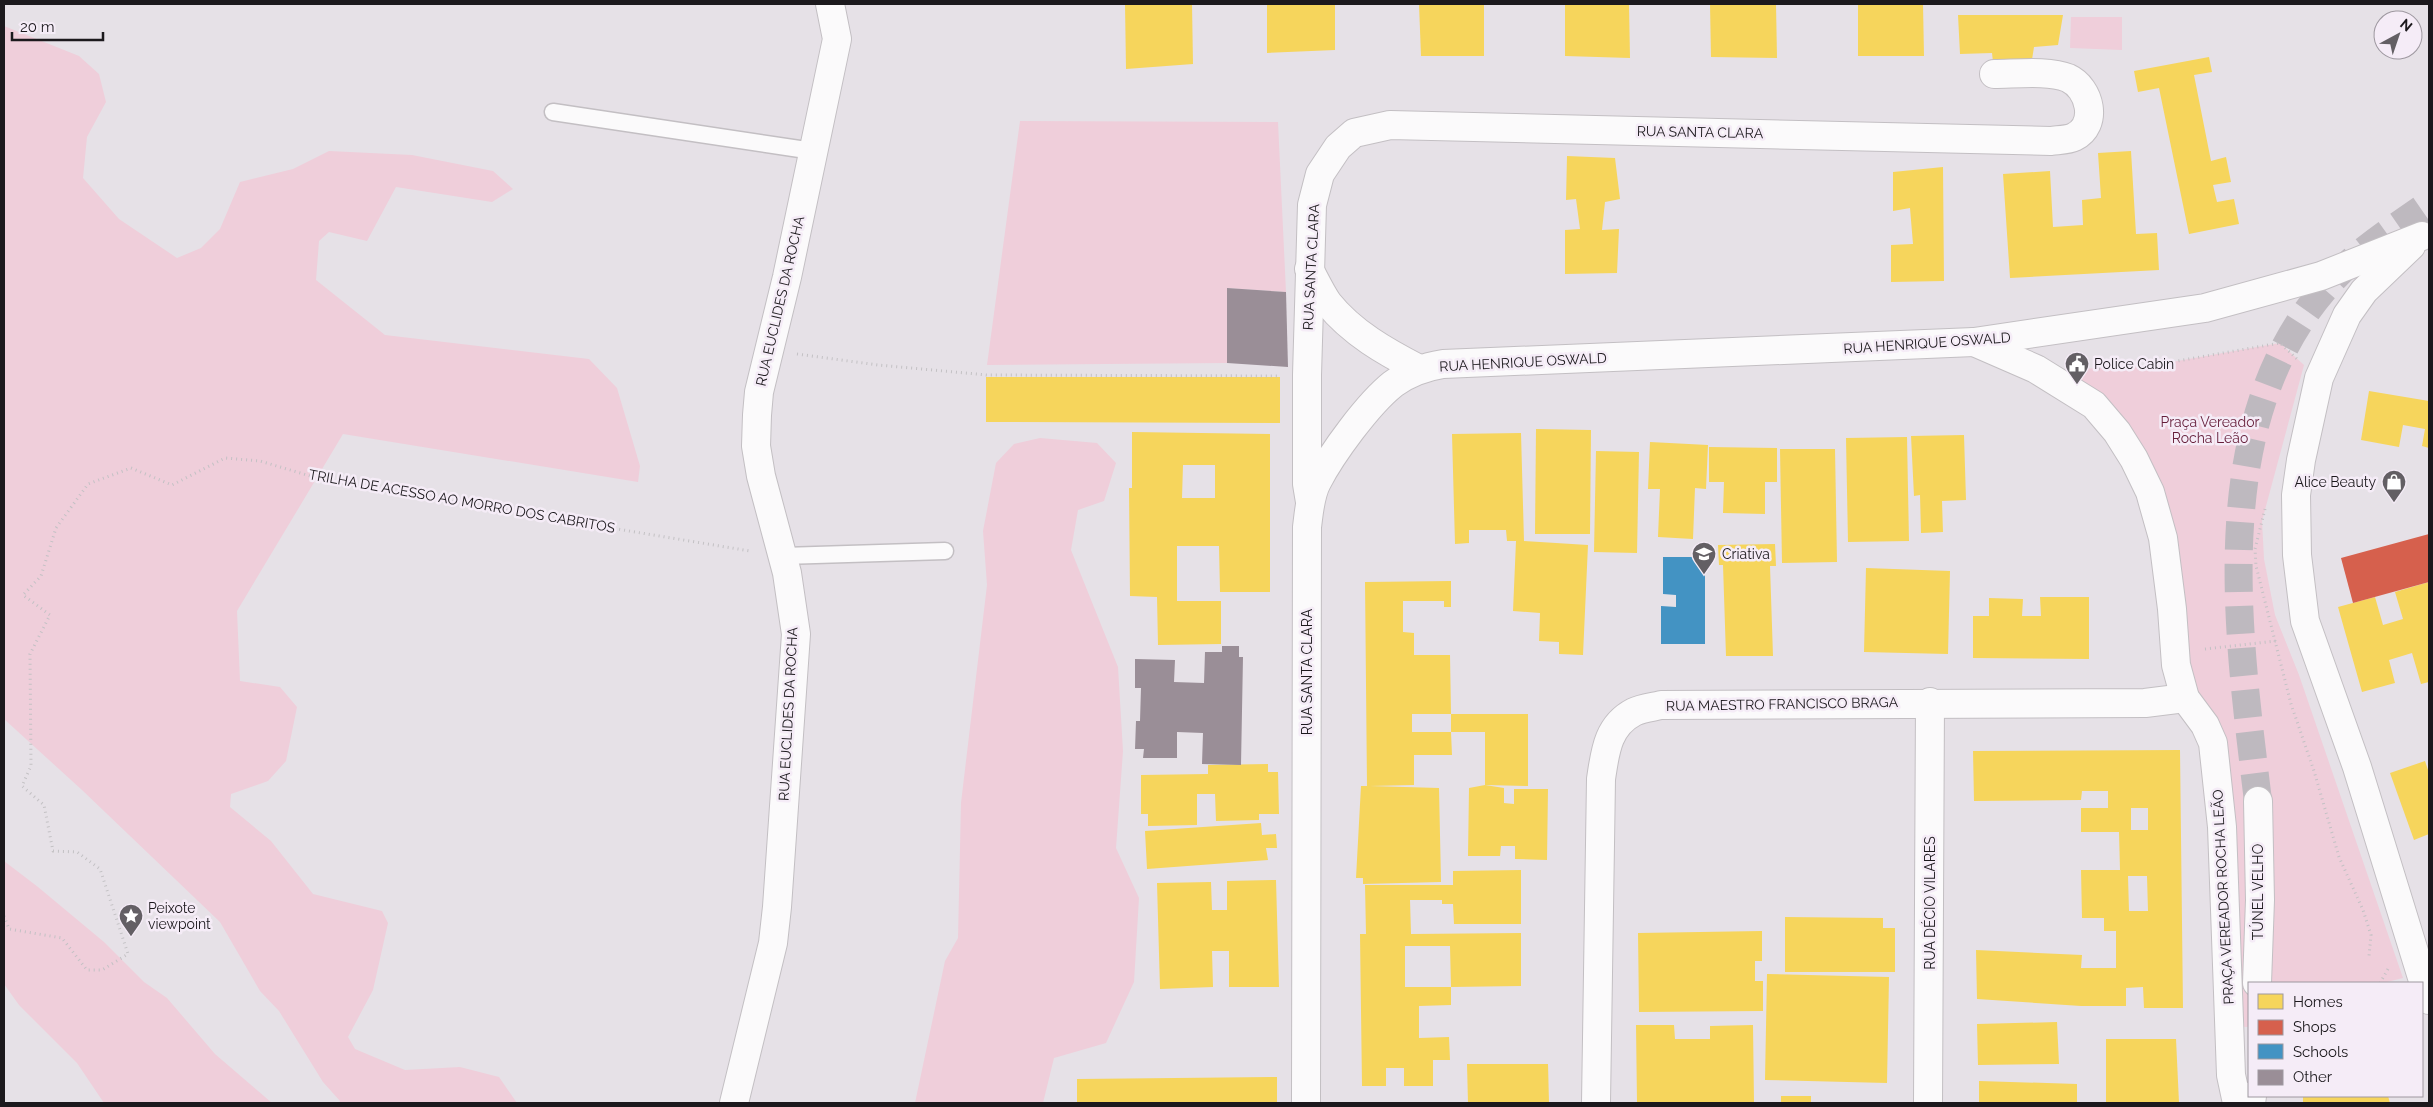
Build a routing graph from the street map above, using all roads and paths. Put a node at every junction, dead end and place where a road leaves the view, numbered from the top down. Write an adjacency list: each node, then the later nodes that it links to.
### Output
1 (830, 4): 4 (street, RUA EUCLIDES DA ROCHA)
2 (1994, 74): 6 (street, RUA SANTA CLARA)
3 (553, 112): 4 (lane)
4 (814, 152): 8 (street, RUA EUCLIDES DA ROCHA)
5 (2426, 234): 7 (street, RUA HENRIQUE OSWALD); 25 (street)
6 (1309, 269): 10 (street, RUA HENRIQUE OSWALD); 12 (street, RUA SANTA CLARA)
7 (1974, 342): 10 (street, RUA HENRIQUE OSWALD); 18 (street, PRAÇA VEREADOR ROCHA LEÃO)
8 (770, 350): 12 (path); 16 (street, RUA EUCLIDES DA ROCHA)
9 (2304, 365): 11 (path)
10 (1419, 369): 13 (street, RUA HENRIQUE OSWALD)
11 (2092, 369)
12 (1307, 375): 13 (street, RUA SANTA CLARA)
13 (1310, 502): 27 (street, RUA SANTA CLARA)
14 (2267, 502): 17 (path)
15 (945, 551): 16 (lane)
16 (783, 556): 22 (path, TRILHA DE ACESSO AO MORRO DOS CABRITOS); 26 (street, RUA EUCLIDES DA ROCHA)
17 (2276, 641): 18 (path); 23 (path)
18 (2174, 652): 19 (street, PRAÇA VEREADOR ROCHA LEÃO)
19 (2185, 698): 20 (street, RUA MAESTRO FRANCISCO BRAGA); 30 (street, PRAÇA VEREADOR ROCHA LEÃO)
20 (1930, 702): 28 (street, RUA MAESTRO FRANCISCO BRAGA); 29 (street, RUA DÉCIO VILARES)
21 (2258, 801): 24 (street, TÚNEL VELHO)
22 (4, 916)
23 (2369, 956)
24 (2257, 982)
25 (2429, 1000)
26 (734, 1103)
27 (1306, 1103)
28 (1596, 1103)
29 (1928, 1103)
30 (2237, 1103)

